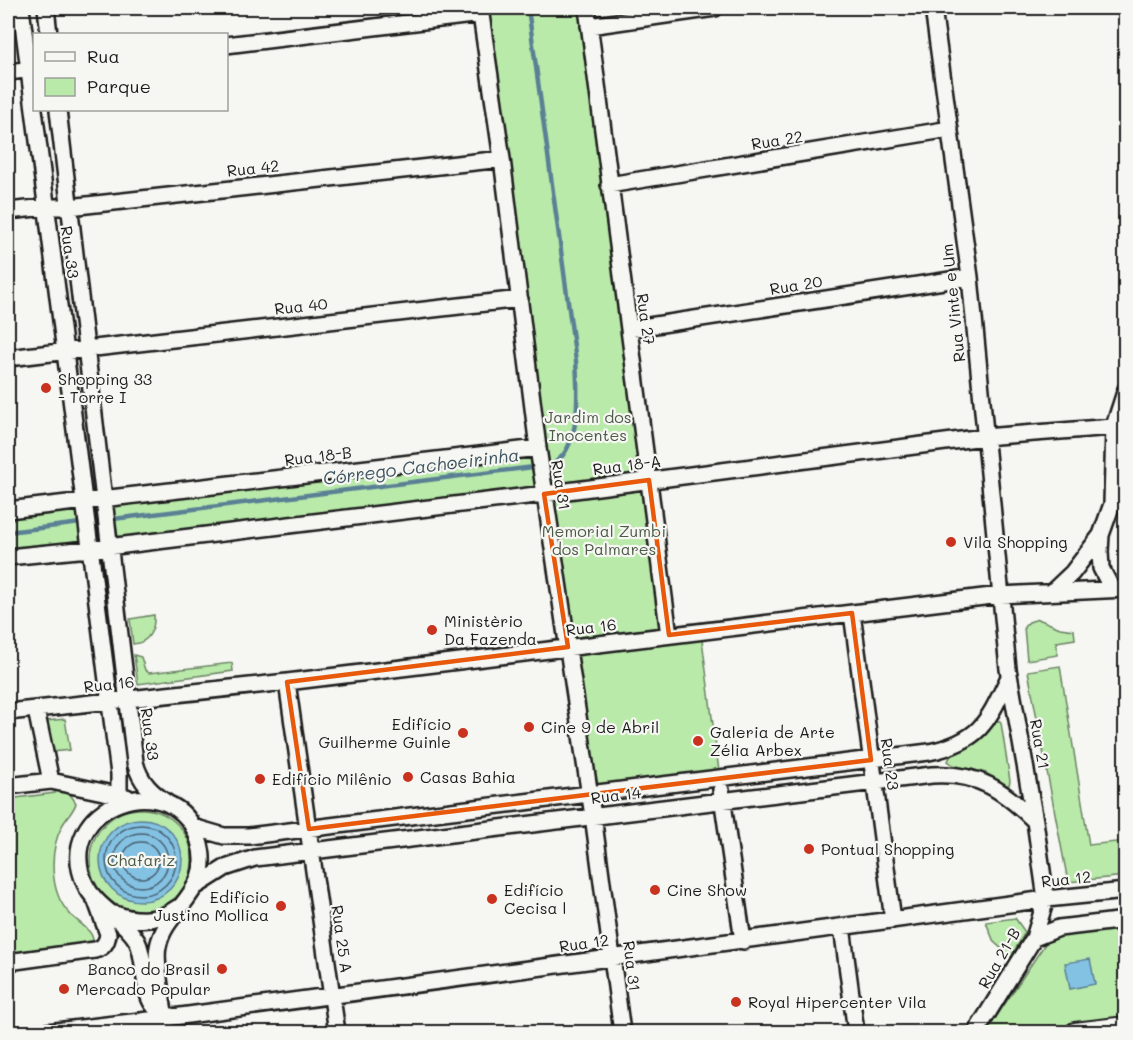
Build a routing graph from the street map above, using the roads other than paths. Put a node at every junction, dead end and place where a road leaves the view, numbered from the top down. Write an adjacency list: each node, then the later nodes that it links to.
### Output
1 (21, 8): 10 (street, Rua 33)
2 (46, 8): 8 (street)
3 (587, 8): 7 (street, Rua 27)
4 (716, 8): 7 (street)
5 (933, 8): 14 (street, Rua Vinte e Um)
6 (481, 10): 9 (street); 15 (street, Rua 31)
7 (589, 26): 16 (street, Rua 27)
8 (49, 33)
9 (228, 45)
10 (32, 70): 11 (street)
11 (8, 72)
12 (36, 111): 17 (street, Rua 33)
13 (58, 111): 18 (street, Rua 33)
14 (950, 129): 16 (street, Rua 22); 20 (street, Rua Vinte e Um)
15 (502, 159): 18 (street, Rua 42); 21 (street, Rua 31)
16 (609, 185): 22 (street, Rua 27)
17 (46, 207): 18 (street, Rua 42); 19 (street, Rua 42); 24 (street, Rua 33)
18 (69, 207): 23 (street, Rua 33)
19 (8, 211)
20 (970, 277): 22 (street, Rua 20); 28 (street, Rua Vinte e Um)
21 (520, 299): 23 (street, Rua 40); 29 (street, Rua 31)
22 (629, 329): 31 (street, Rua 27)
23 (86, 349): 24 (street, Rua 40); 33 (street, Rua 33)
24 (65, 351): 25 (street); 34 (street, Rua 33)
25 (8, 358)
26 (1125, 389): 27 (street)
27 (1120, 426): 28 (street, Rua 18-A); 35 (street)
28 (984, 437): 31 (street, Rua 18-A); 43 (street, Rua Vinte e Um)
29 (538, 451): 32 (street, Rua 31); 33 (street, Rua 18-B)
30 (1125, 474): 35 (street)
31 (649, 480): 32 (street, Rua 18-A); 45 (street, Rua 27)
32 (544, 489): 38 (street, Rua 18-A); 46 (street, Rua 31)
33 (103, 501): 34 (street, Rua 18-B); 38 (street, Rua 33)
34 (85, 504): 36 (street, Rua 18-B); 39 (street, Rua 33)
35 (1118, 504): 37 (street)
36 (8, 510)
37 (1101, 535): 41 (street); 42 (street)
38 (108, 544): 39 (street, Rua 18-A); 49 (street, Rua 33)
39 (90, 546): 40 (street); 50 (street)
40 (8, 557)
41 (1119, 589): 42 (street, Rua 16)
42 (1053, 591): 43 (street, Rua 16)
43 (1000, 595): 44 (street, Rua 16); 47 (street, Rua 21)
44 (852, 613): 45 (street, Rua 16); 54 (street, Rua 23)
45 (669, 635): 46 (street, Rua 16)
46 (568, 647): 48 (street, Rua 16); 62 (street, Rua 31)
47 (1009, 676): 53 (street, Rua 14); 67 (street, Rua 21)
48 (287, 682): 49 (street, Rua 16); 69 (street)
49 (127, 700): 50 (street, Rua 16); 65 (street, Rua 33)
50 (109, 702): 51 (street, Rua 16); 63 (street)
51 (36, 710): 52 (street, Rua 16); 58 (street)
52 (8, 712)
53 (929, 752): 54 (street, Rua 14); 56 (street)
54 (871, 760): 57 (street, Rua 14); 59 (street, Rua 23)
55 (8, 775): 60 (street)
56 (932, 775): 59 (street, Rua 14); 67 (street, Rua 14)
57 (720, 778): 62 (street, Rua 14); 64 (street)
58 (51, 781): 60 (street); 63 (street)
59 (874, 782): 64 (street, Rua 14); 78 (street, Rua 23)
60 (26, 784): 61 (street)
61 (8, 786)
62 (590, 795): 66 (street, Rua 31); 69 (street, Rua 14)
63 (121, 799): 65 (street); 75 (street, Rua 33)
64 (723, 800): 66 (street, Rua 14); 81 (street)
65 (170, 805): 68 (street, Rua 33)
66 (593, 816): 70 (street, Rua 14); 82 (street, Rua 31)
67 (1035, 821): 73 (street, Rua 21)
68 (193, 827): 69 (street, Rua 14); 71 (street, Rua 33)
69 (309, 829): 70 (street, Rua 25 A)
70 (312, 850): 71 (street, Rua 14); 84 (street, Rua 25 A)
71 (195, 887): 74 (street, Rua 33)
72 (1125, 891): 73 (street, Rua 12)
73 (1046, 899): 78 (street, Rua 12); 80 (street, Rua 21-B)
74 (187, 900): 76 (street, Rua 33); 85 (street, Rua 33)
75 (96, 901): 76 (street, Rua 33); 83 (street)
76 (111, 913): 85 (street, Rua 33)
77 (1125, 920): 80 (street)
78 (893, 921): 79 (street, Rua 12)
79 (842, 927): 81 (street, Rua 12); 90 (street)
80 (1034, 938): 91 (street, Rua 21-B)
81 (743, 941): 82 (street, Rua 12)
82 (612, 957): 84 (street, Rua 12); 89 (street, Rua 31)
83 (8, 962)
84 (332, 996): 85 (street, Rua 12); 88 (street, Rua 25 A)
85 (168, 1020): 87 (street, Rua 12)
86 (1125, 1026): 92 (main road)
87 (46, 1032)
88 (337, 1032)
89 (622, 1032)
90 (856, 1032)
91 (976, 1032)
92 (1076, 1032)

